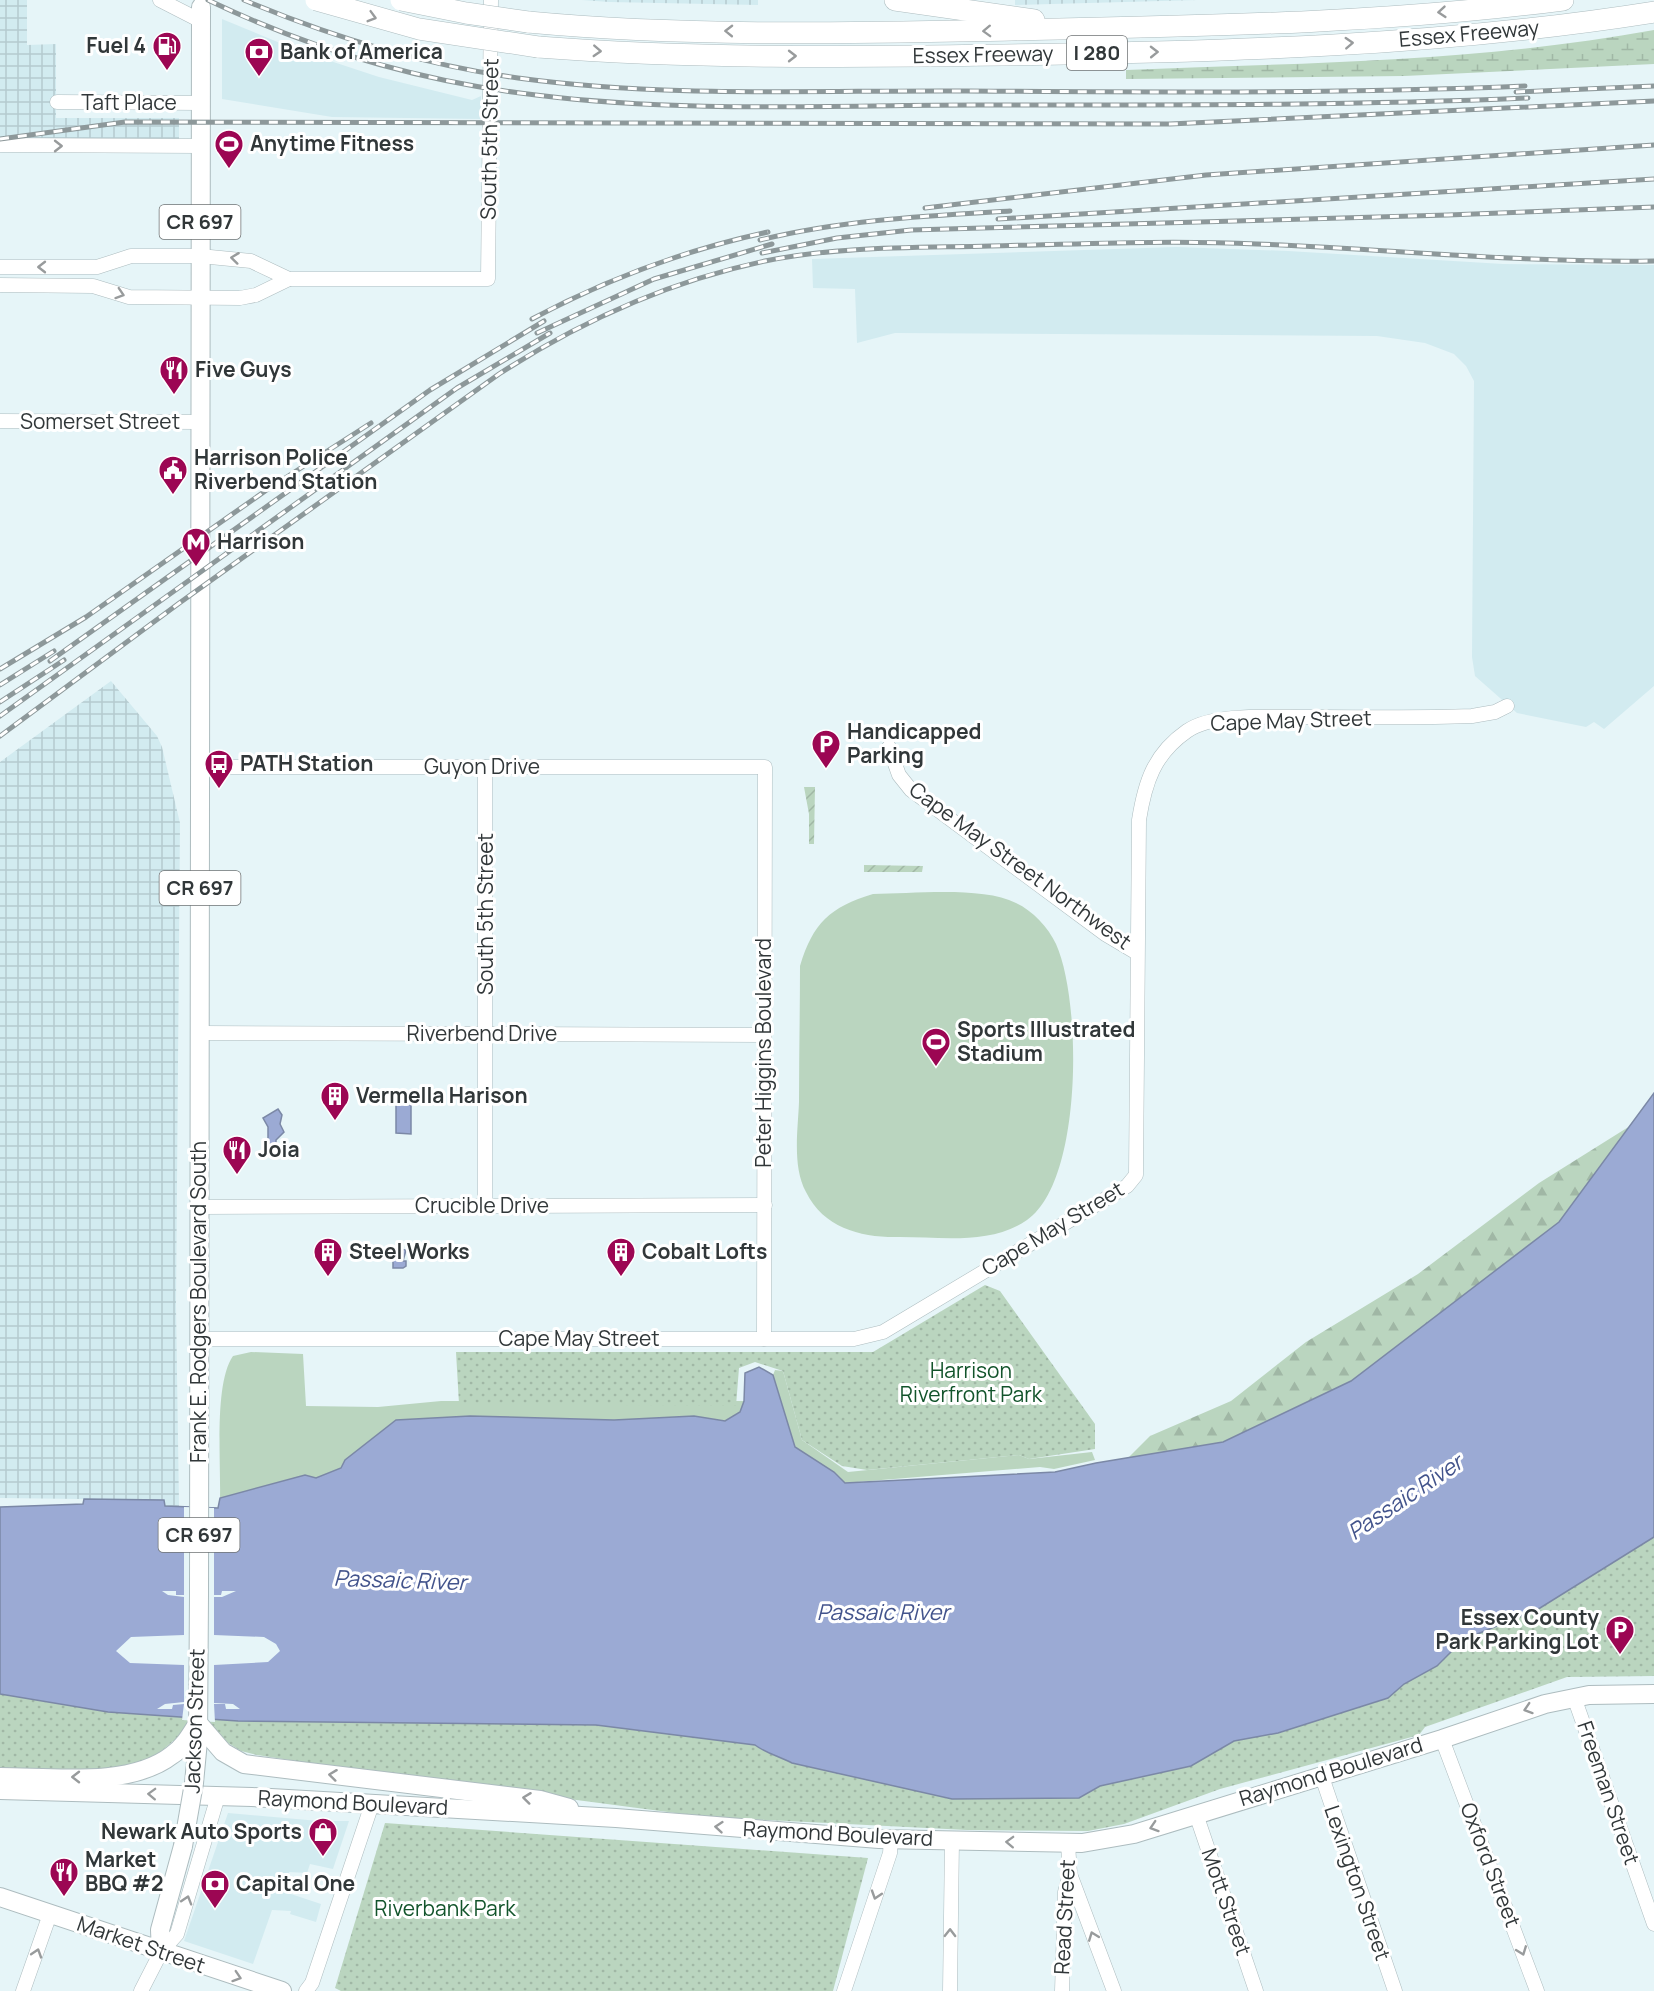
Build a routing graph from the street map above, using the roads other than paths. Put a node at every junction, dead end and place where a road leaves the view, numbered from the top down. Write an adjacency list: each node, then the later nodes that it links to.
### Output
1 (160, 0): 8 (street)
2 (401, 0): 9 (highway, Essex Freeway / I 280, one-way to 2, bridge)
3 (491, 0): 16 (street, South 5th Street)
4 (895, 0): 9 (highway)
5 (1563, 0): 9 (highway, Essex Freeway / I 280, one-way to 9)
6 (317, 1): 7 (highway, Essex Freeway / I 280, one-way to 7, bridge)
7 (1654, 12)
8 (201, 14): 11 (main road, CR 697)
9 (1066, 29)
10 (57, 102): 11 (street, Taft Place)
11 (201, 104): 13 (main road, CR 697)
12 (0, 145): 13 (street, one-way to 13)
13 (201, 146): 14 (main road, CR 697)
14 (200, 256): 15 (street, one-way to 15); 16 (street, one-way to 14); 18 (main road, CR 697)
15 (0, 267)
16 (289, 279): 18 (street)
17 (0, 285): 18 (street, one-way to 18)
18 (200, 298): 20 (main road, CR 697)
19 (0, 422): 20 (street, Somerset Street)
20 (199, 425): 23 (main road, CR 697)
21 (1507, 705): 26 (street, Cape May Street)
22 (889, 747): 26 (street, Cape May Street Northwest)
23 (200, 767): 24 (street, Guyon Drive); 27 (main road, CR 697)
24 (485, 767): 25 (street, Guyon Drive); 28 (street, South 5th Street)
25 (765, 767): 29 (street, Peter Higgins Boulevard)
26 (1137, 953): 34 (street, Cape May Street)
27 (200, 1034): 28 (street, Riverbend Drive); 32 (main road, Frank E. Rodgers Boulevard South / CR 697)
28 (486, 1034): 29 (street, Riverbend Drive); 31 (street, South 5th Street)
29 (764, 1035): 30 (street, Peter Higgins Boulevard)
30 (765, 1205): 31 (street, Crucible Drive); 34 (street, Peter Higgins Boulevard)
31 (485, 1206): 32 (street, Crucible Drive)
32 (200, 1207): 33 (main road, Frank E. Rodgers Boulevard South / CR 697)
33 (199, 1339): 34 (street, Cape May Street); 35 (main road, Frank E. Rodgers Boulevard South / CR 697)
34 (764, 1340)
35 (199, 1595): 39 (main road, Jackson Street)
36 (1654, 1694): 37 (main road, Raymond Boulevard)
37 (1574, 1696): 38 (main road, Raymond Boulevard, one-way to 38); 51 (street, Freeman Street)
38 (1442, 1738): 40 (main road, Raymond Boulevard); 66 (street, Oxford Street, one-way to 66)
39 (199, 1741): 41 (main road, one-way to 41); 46 (main road, one-way to 39); 55 (main road, Jackson Street, bridge)
40 (1321, 1774): 45 (main road, Raymond Boulevard); 65 (street, Lexington Street)
41 (0, 1778)
42 (0, 1790): 43 (main road, Raymond Boulevard, one-way to 42)
43 (218, 1796): 44 (main road, Raymond Boulevard); 55 (street, Jackson Street, one-way to 43)
44 (372, 1804): 46 (main road, Raymond Boulevard); 59 (street)
45 (1196, 1814): 49 (main road, Raymond Boulevard, one-way to 49); 64 (street, Mott Street)
46 (604, 1817): 47 (main road, Raymond Boulevard, one-way to 46)
47 (891, 1839): 48 (main road, Raymond Boulevard); 60 (street, one-way to 60)
48 (952, 1840): 49 (main road, Raymond Boulevard, one-way to 48); 61 (street, one-way to 48)
49 (1068, 1844): 50 (street, Read Street)
50 (1070, 1874): 62 (street, Read Street); 63 (street, one-way to 50)
51 (1649, 1896): 54 (street, Freeman Street)
52 (0, 1897): 53 (main road, Market Street)
53 (50, 1914): 55 (main road, Market Street); 56 (street, one-way to 53)
54 (1654, 1924)
55 (161, 1952): 57 (street, Jackson Street); 58 (main road, Market Street, one-way to 58)
56 (23, 1991)
57 (141, 1991)
58 (282, 1991)
59 (306, 1991)
60 (844, 1991)
61 (950, 1991)
62 (1062, 1991)
63 (1114, 1991)
64 (1256, 1991)
65 (1395, 1991)
66 (1537, 1991)

